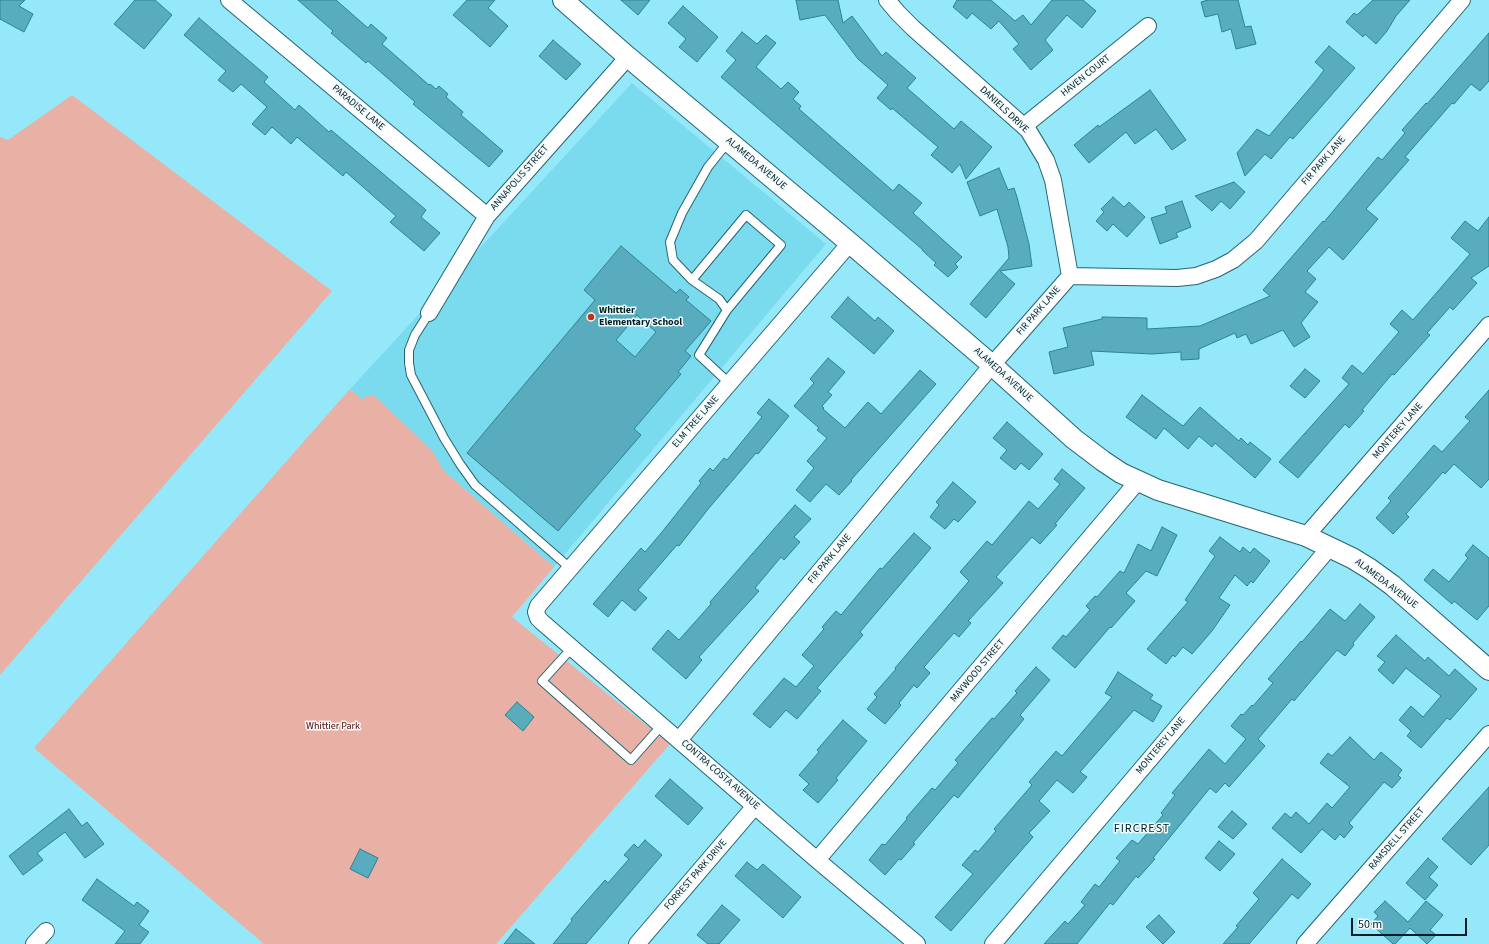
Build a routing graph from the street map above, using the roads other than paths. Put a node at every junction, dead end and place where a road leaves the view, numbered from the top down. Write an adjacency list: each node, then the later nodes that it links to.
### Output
1 (229, 0): 9 (street, PARADISE LANE)
2 (563, 0): 6 (street, ALAMEDA AVENUE)
3 (887, 0): 7 (street, DANIELS DRIVE)
4 (1462, 0): 11 (street, FIR PARK LANE)
5 (1148, 26): 7 (street, HAVEN COURT)
6 (628, 57): 8 (street, ALAMEDA AVENUE); 9 (street, ANNAPOLIS STREET)
7 (1024, 126): 11 (street, DANIELS DRIVE)
8 (728, 141): 10 (street, ALAMEDA AVENUE); 12 (lane)
9 (487, 216): 14 (street, ANNAPOLIS STREET)
10 (850, 243): 16 (street, ALAMEDA AVENUE); 17 (street, ELM TREE LANE)
11 (1070, 276): 16 (street, FIR PARK LANE)
12 (692, 280): 13 (lane); 13 (lane)
13 (727, 310): 17 (lane)
14 (429, 313): 21 (lane)
15 (1489, 325): 19 (street, MONTEREY LANE)
16 (992, 365): 18 (street, ALAMEDA AVENUE); 27 (street, FIR PARK LANE)
17 (729, 383): 21 (street, ELM TREE LANE)
18 (1138, 481): 19 (street, ALAMEDA AVENUE); 29 (street, MAYWOOD STREET)
19 (1306, 536): 20 (street, ALAMEDA AVENUE)
20 (1330, 547): 24 (street, ALAMEDA AVENUE); 34 (street, MONTEREY LANE)
21 (570, 568): 22 (street, ELM TREE LANE)
22 (542, 601): 23 (street, CONTRA COSTA AVENUE)
23 (572, 648): 25 (street, CONTRA COSTA AVENUE); 25 (lane)
24 (1487, 665)
25 (662, 725): 27 (street, CONTRA COSTA AVENUE)
26 (1489, 734): 35 (street, RAMSDELL STREET)
27 (679, 740): 28 (street, CONTRA COSTA AVENUE)
28 (755, 806): 29 (street, CONTRA COSTA AVENUE); 32 (street, FORREST PARK DRIVE)
29 (817, 860): 33 (street, CONTRA COSTA AVENUE)
30 (46, 931): 31 (street)
31 (34, 944)
32 (637, 944)
33 (917, 944)
34 (993, 944)
35 (1306, 944)

